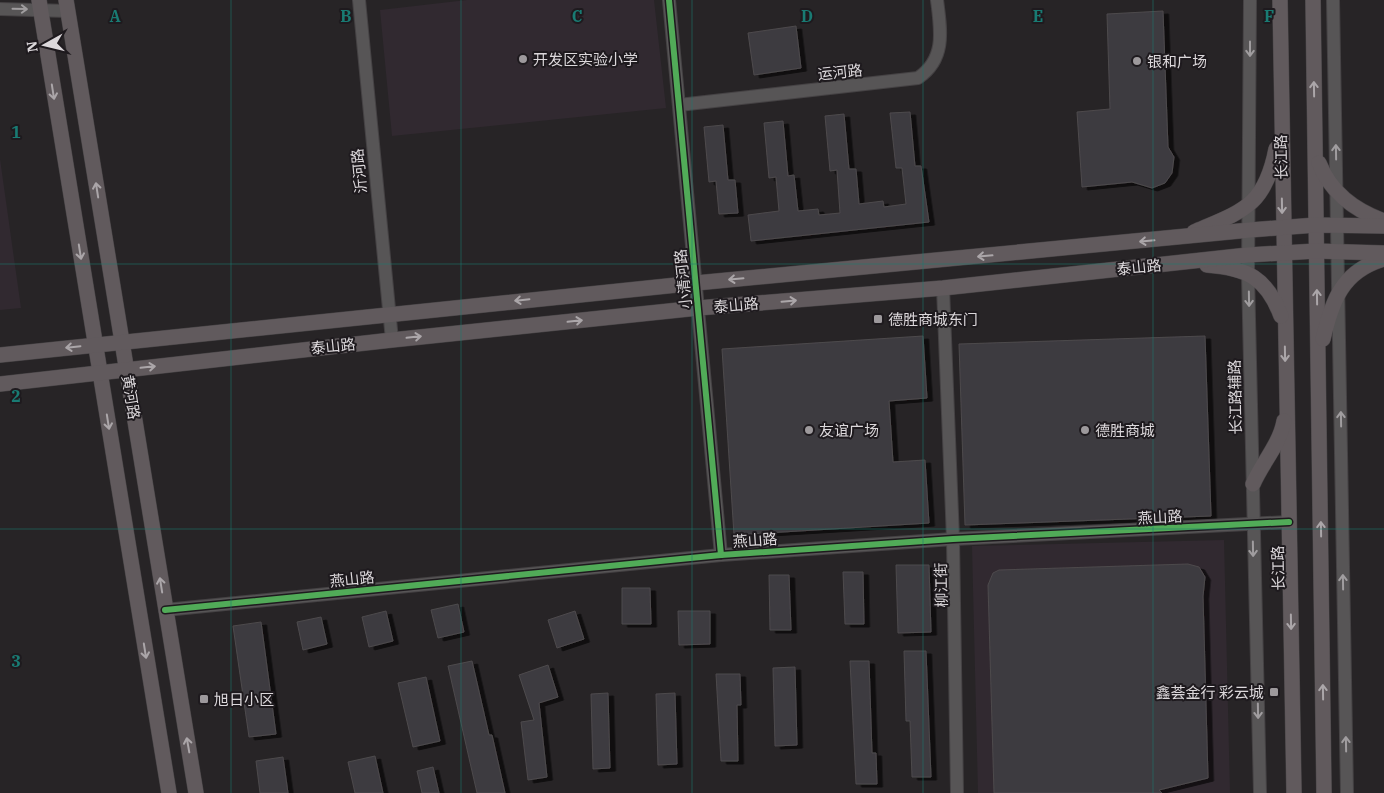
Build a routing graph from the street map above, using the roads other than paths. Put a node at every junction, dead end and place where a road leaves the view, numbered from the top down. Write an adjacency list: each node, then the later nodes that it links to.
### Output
1 (359, 0): 33 (street, 沂河路)
2 (669, 0): 11 (street, 小清河路)
3 (937, 0): 11 (street, 运河路)
4 (1250, 0): 14 (street, 长江路辅路, one-way to 14)
5 (1280, 0): 12 (main road, 长江路)
6 (1313, 0): 13 (main road, one-way to 6)
7 (1333, 0): 17 (street, one-way to 7)
8 (40, 5): 9 (street); 10 (street, one-way to 8); 37 (main road, 黄河路, one-way to 37)
9 (67, 5): 36 (main road, 黄河路, one-way to 9)
10 (0, 9)
11 (679, 105): 30 (street, 小清河路)
12 (1281, 111): 14 (main road); 19 (main road, 长江路, one-way to 19)
13 (1315, 144): 15 (main road); 16 (main road)
14 (1249, 204): 20 (street, 长江路辅路); 21 (main road)
15 (1384, 221)
16 (1316, 225): 17 (main road, 泰山路); 19 (main road, 泰山路); 22 (main road)
17 (1337, 225): 18 (main road, 泰山路); 23 (street)
18 (1384, 226)
19 (1282, 228): 20 (main road, 泰山路); 24 (main road, 长江路)
20 (1250, 230): 21 (main road, 泰山路); 26 (street, 长江路辅路)
21 (1179, 238): 30 (main road, 泰山路, one-way to 30)
22 (1316, 251): 23 (main road, 泰山路); 24 (main road, 泰山路); 39 (main road, one-way to 22)
23 (1338, 252): 25 (main road, 泰山路); 56 (street, one-way to 23)
24 (1283, 253): 26 (main road, 泰山路); 34 (main road, 长江路)
25 (1384, 253)
26 (1248, 255): 28 (main road, 泰山路); 29 (street, 长江路辅路)
27 (1384, 259): 39 (main road)
28 (1181, 263): 29 (main road); 31 (main road, 泰山路)
29 (1248, 275): 34 (main road); 44 (street, 长江路辅路, one-way to 44)
30 (696, 283): 32 (street, 小清河路); 33 (main road, 泰山路, one-way to 33)
31 (943, 288): 32 (main road, 泰山路, one-way to 31); 47 (street, 柳江街)
32 (698, 308): 35 (main road, 泰山路, one-way to 32); 48 (street, 小清河路)
33 (388, 314): 35 (street, 沂河路); 36 (main road, 泰山路)
34 (1284, 332): 43 (main road, 长江路, one-way to 43)
35 (392, 340): 40 (main road, 泰山路, one-way to 35)
36 (122, 342): 37 (main road, 泰山路); 40 (main road, 黄河路)
37 (94, 345): 38 (main road, 泰山路, one-way to 38); 41 (main road, 黄河路)
38 (0, 355)
39 (1318, 358): 55 (main road, one-way to 39)
40 (127, 370): 41 (main road, 泰山路); 49 (main road, 黄河路, one-way to 40)
41 (100, 374): 42 (main road, 泰山路); 50 (main road, 黄河路, one-way to 50)
42 (0, 384)
43 (1286, 410): 44 (main road); 45 (main road, 长江路)
44 (1253, 484): 46 (street, 长江路辅路)
45 (1290, 522): 46 (street, 燕山路); 54 (main road, 长江路, one-way to 54)
46 (1253, 525): 47 (street, 燕山路); 53 (street, 长江路辅路, one-way to 53)
47 (953, 538): 48 (street, 燕山路); 52 (street, 柳江街)
48 (721, 555): 49 (street, 燕山路)
49 (165, 610): 51 (main road, 黄河路, one-way to 49)
50 (168, 793)
51 (196, 793)
52 (957, 793)
53 (1260, 793)
54 (1294, 793)
55 (1324, 793)
56 (1347, 793)

